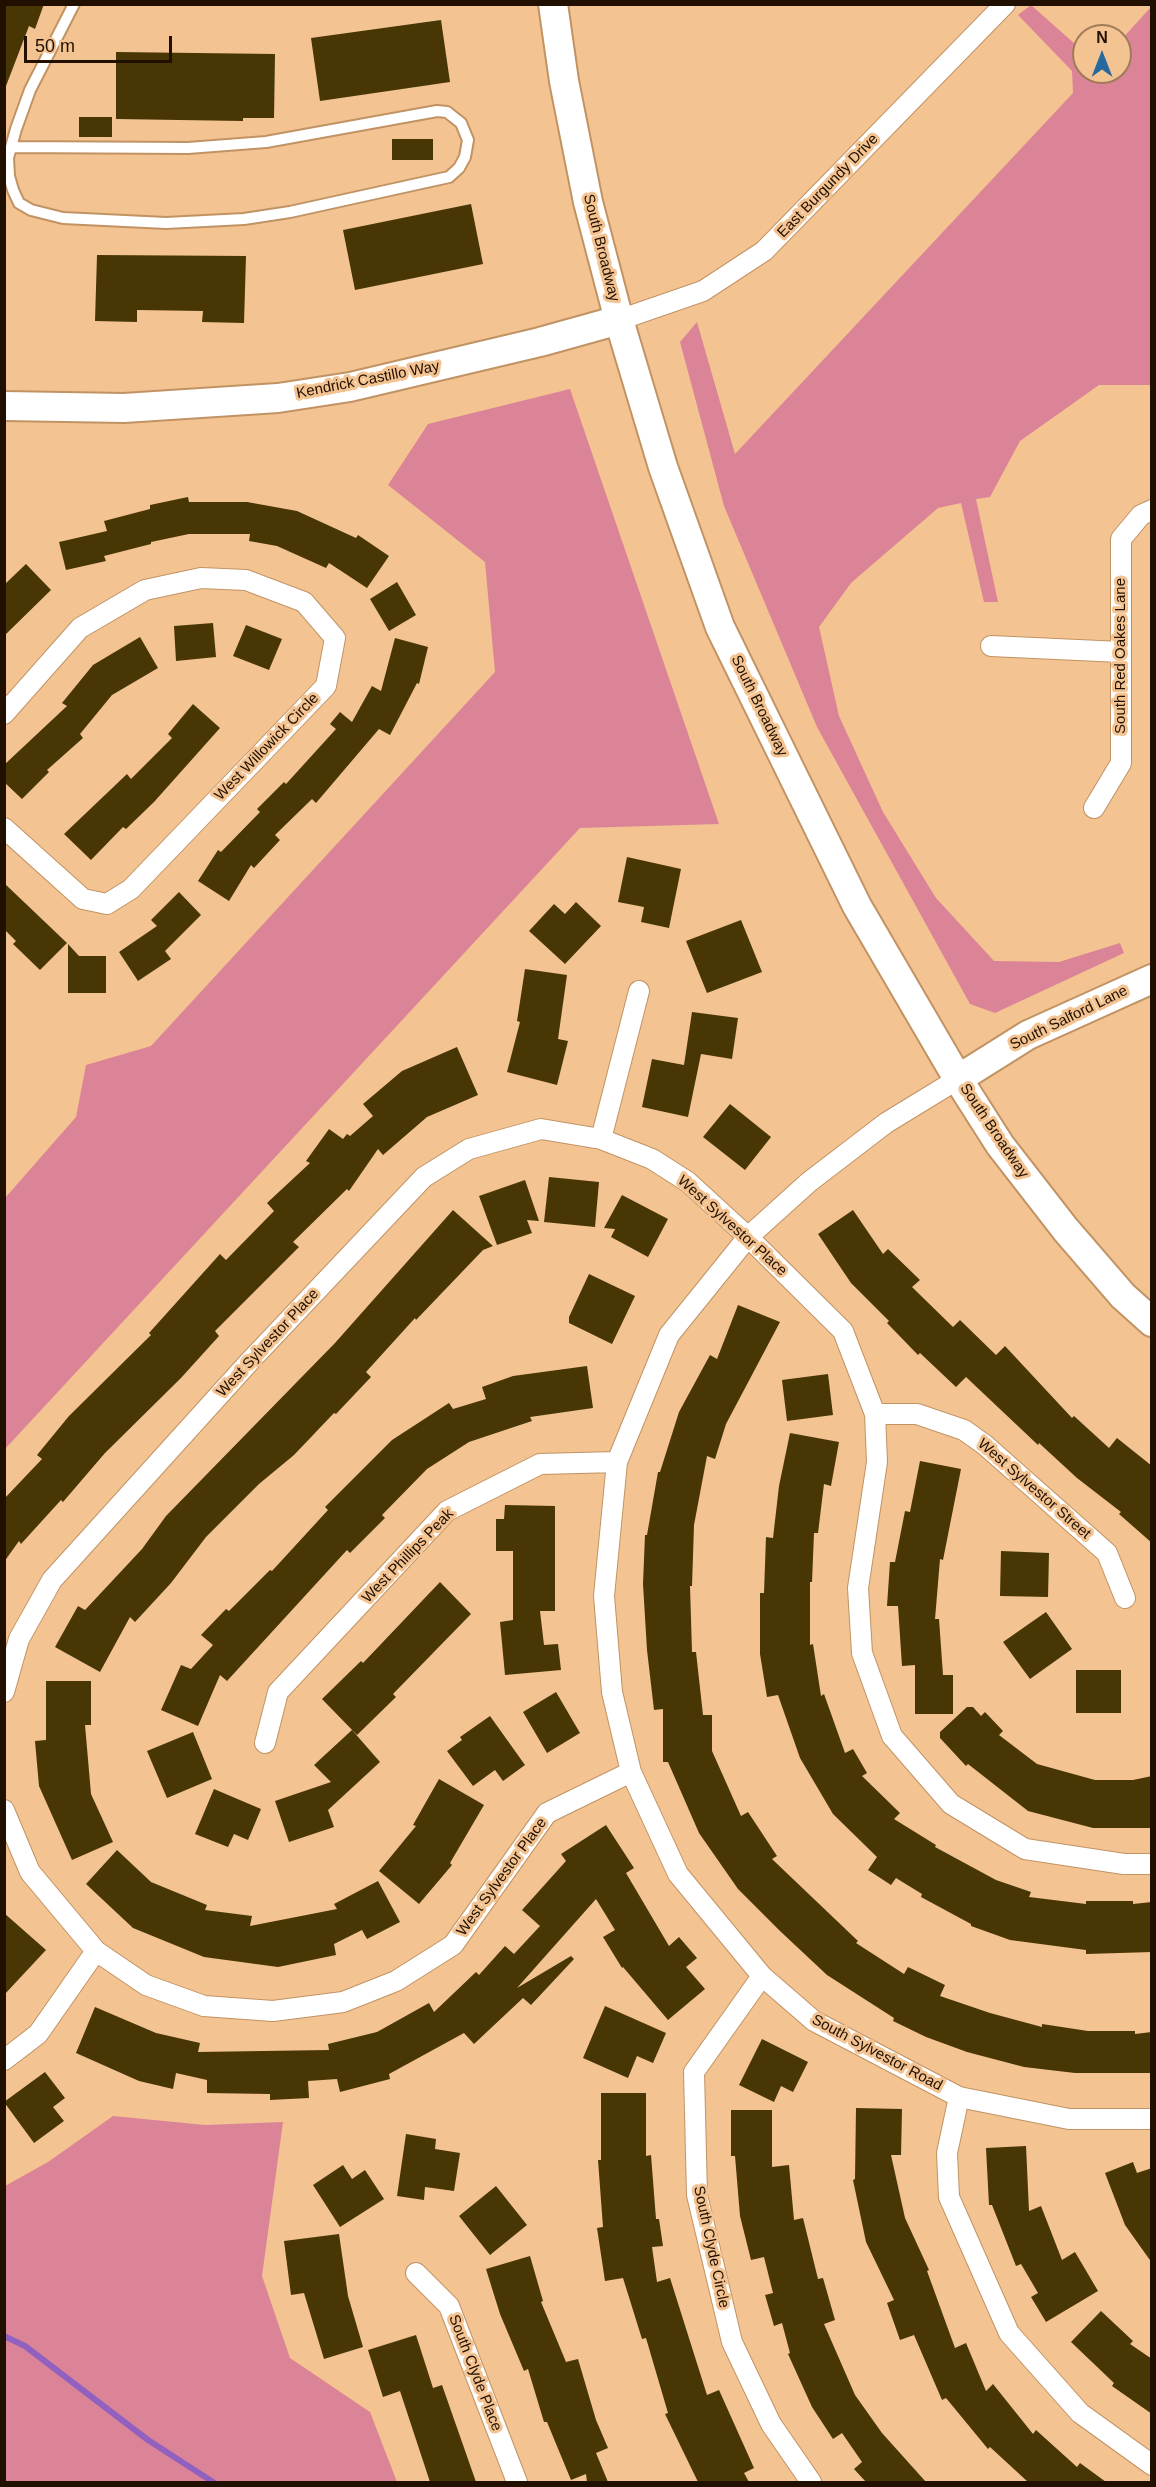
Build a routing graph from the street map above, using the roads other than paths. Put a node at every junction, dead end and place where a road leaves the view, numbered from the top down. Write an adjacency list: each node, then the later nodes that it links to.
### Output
1 (74, 4): 4 (lane)
2 (553, 4): 5 (main road, South Broadway)
3 (1005, 4): 5 (street, East Burgundy Drive)
4 (11, 147): 4 (lane)
5 (619, 320): 6 (main road, Kendrick Castillo Way); 15 (main road, South Broadway)
6 (4, 406)
7 (1152, 510): 9 (street, South Red Oakes Lane)
8 (991, 646): 9 (street)
9 (1121, 652): 11 (street, South Red Oakes Lane)
10 (4, 714): 12 (street, West Willowick Circle)
11 (1094, 808)
12 (4, 828)
13 (1152, 979): 15 (main road, South Salford Lane)
14 (639, 991): 16 (street)
15 (958, 1079): 17 (street, South Sylvestor Road); 18 (main road, South Broadway)
16 (601, 1139): 17 (street, West Sylvestor Place); 22 (street, West Sylvestor Place)
17 (748, 1237): 19 (street, West Sylvestor Place); 20 (street, South Sylvestor Road)
18 (1152, 1322)
19 (876, 1414): 21 (street, West Sylvestor Street); 27 (street, West Sylvestor Place)
20 (618, 1462): 24 (street, West Phillips Peak); 25 (street, South Sylvestor Road)
21 (1125, 1598)
22 (12, 1636): 23 (street, West Sylvestor Place)
23 (4, 1692)
24 (265, 1743)
25 (631, 1772): 28 (street, West Sylvestor Place); 29 (street, South Sylvestor Road)
26 (4, 1810): 28 (street, West Sylvestor Place)
27 (1152, 1864)
28 (96, 1951): 30 (street)
29 (762, 1976): 31 (street, South Sylvestor Road); 36 (street, South Clyde Circle)
30 (4, 2060)
31 (959, 2097): 32 (street, South Sylvestor Road); 34 (street)
32 (1152, 2119)
33 (416, 2273): 35 (street, South Clyde Place)
34 (1152, 2465)
35 (517, 2482)
36 (811, 2482)

